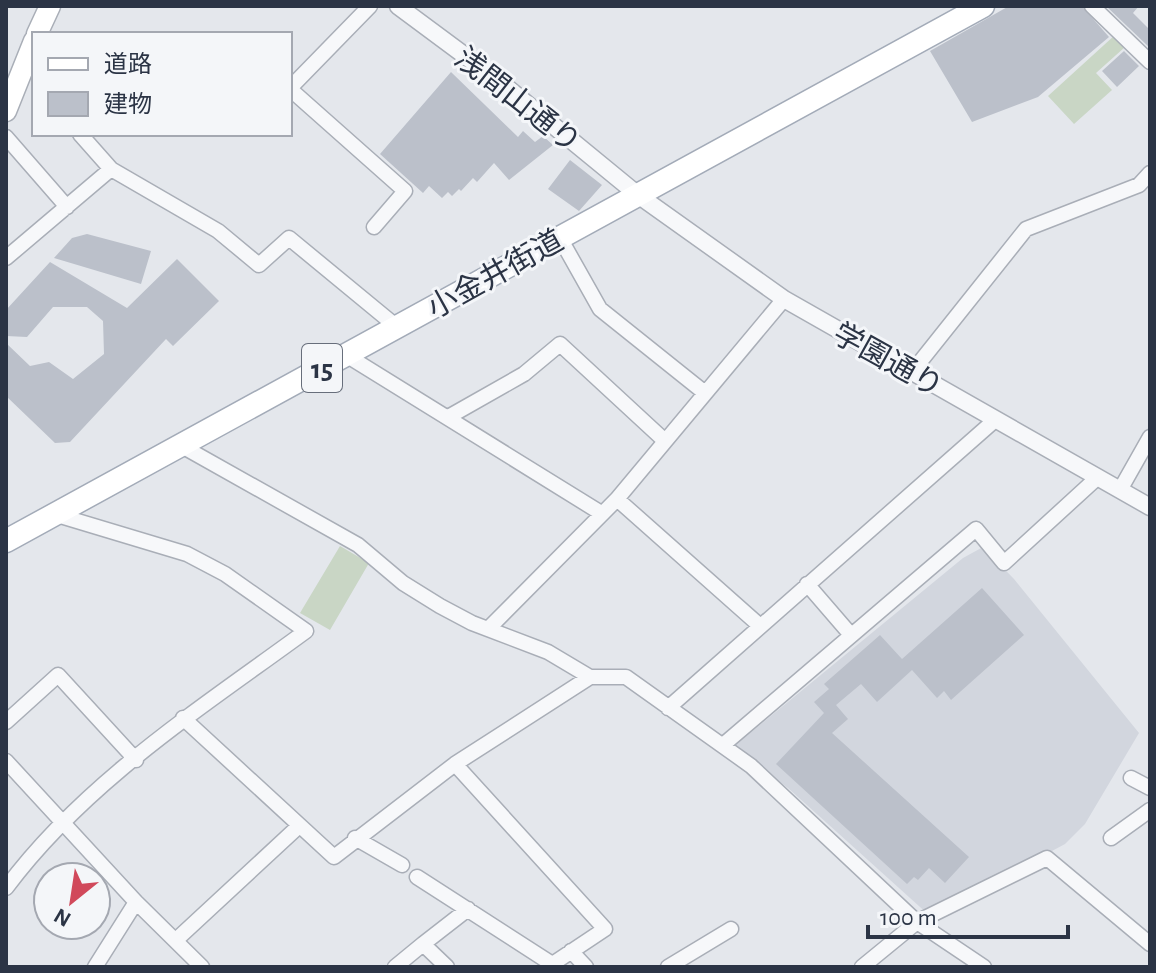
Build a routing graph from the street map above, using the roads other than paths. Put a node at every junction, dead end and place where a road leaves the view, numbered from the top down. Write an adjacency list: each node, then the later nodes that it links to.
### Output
1 (50, 6): 6 (main road)
2 (370, 6): 10 (street)
3 (398, 6): 17 (street, 浅間山通り)
4 (983, 6): 17 (main road, 小金井街道 / 15)
5 (1092, 6): 8 (street)
6 (38, 32)
7 (32, 52): 9 (main road)
8 (1150, 62)
9 (28, 74): 12 (main road)
10 (292, 86)
11 (292, 90): 19 (street)
12 (6, 111)
13 (82, 136): 15 (street)
14 (6, 137): 18 (street)
15 (111, 169): 18 (street); 23 (street)
16 (1150, 173): 25 (street)
17 (638, 195): 20 (main road, 小金井街道 / 15); 22 (street, 学園通り)
18 (67, 207): 21 (street)
19 (374, 227)
20 (560, 238): 23 (main road, 小金井街道 / 15); 26 (street)
21 (6, 258)
22 (784, 299): 25 (street, 学園通り); 26 (street)
23 (397, 327): 24 (main road, 小金井街道 / 15)
24 (346, 355): 27 (street); 31 (main road, 小金井街道 / 15)
25 (912, 372): 28 (street, 学園通り)
26 (705, 393): 30 (street)
27 (450, 416): 30 (street); 36 (street)
28 (995, 420): 32 (street, 学園通り); 39 (street)
29 (1150, 437): 33 (street)
30 (665, 441): 34 (street)
31 (180, 445): 37 (main road, 小金井街道 / 15); 41 (street)
32 (1098, 477): 33 (street, 学園通り); 42 (street)
33 (1120, 490): 35 (street, 学園通り)
34 (617, 499): 36 (street); 40 (street)
35 (1150, 507)
36 (601, 513): 41 (street)
37 (54, 514): 38 (main road, 小金井街道 / 15); 45 (street)
38 (6, 541)
39 (807, 584): 40 (street); 42 (street)
40 (759, 625): 44 (street)
41 (488, 629): 43 (street)
42 (851, 635): 47 (street)
43 (590, 677): 44 (street); 50 (street)
44 (668, 708): 47 (street)
45 (183, 718): 48 (street); 55 (street)
46 (6, 722): 48 (street)
47 (723, 745): 63 (street)
48 (136, 760): 54 (street)
49 (6, 761): 54 (street)
50 (455, 764): 56 (street); 68 (street)
51 (1131, 778): 52 (street)
52 (1150, 788)
53 (1147, 818): 57 (street)
54 (64, 823): 60 (street); 61 (street)
55 (299, 826): 56 (street); 65 (street)
56 (355, 838): 58 (street)
57 (1111, 838)
58 (402, 865)
59 (417, 877): 62 (street)
60 (6, 888)
61 (136, 902): 65 (street); 70 (street)
62 (468, 909): 66 (street); 69 (street)
63 (917, 922): 67 (street); 76 (street); 77 (street)
64 (731, 929): 75 (street)
65 (176, 940): 71 (street)
66 (423, 944): 72 (street); 73 (street)
67 (1150, 944)
68 (571, 951): 69 (street); 74 (street)
69 (550, 966)
70 (95, 967)
71 (202, 967)
72 (395, 967)
73 (447, 967)
74 (586, 967)
75 (668, 967)
76 (862, 967)
77 (984, 967)

